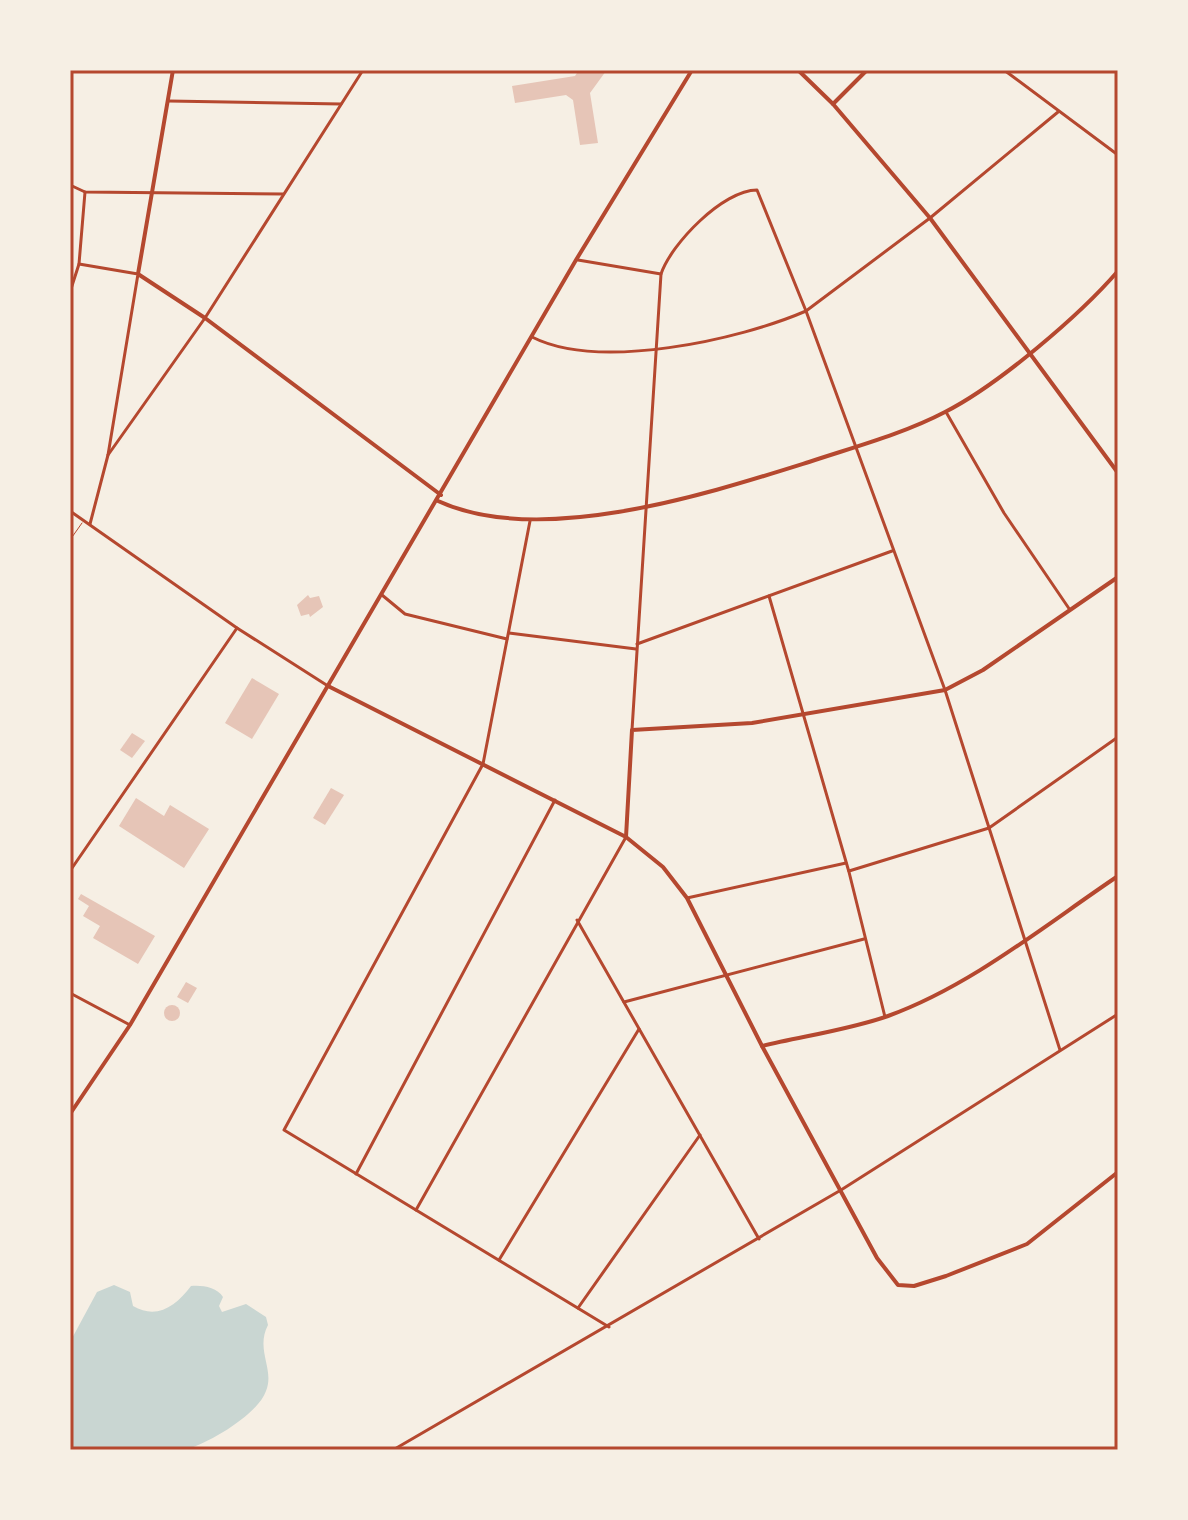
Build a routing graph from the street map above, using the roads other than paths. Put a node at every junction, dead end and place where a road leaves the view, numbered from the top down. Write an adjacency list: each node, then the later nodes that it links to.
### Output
1 (173, 70): 7 (street)
2 (363, 70): 8 (street)
3 (692, 70): 17 (street)
4 (798, 70): 9 (street)
5 (867, 70): 9 (street)
6 (1004, 70): 10 (street)
7 (167, 101): 8 (street); 14 (street)
8 (341, 104): 15 (street)
9 (833, 104): 16 (street)
10 (1058, 112): 11 (street); 16 (street)
11 (1118, 155)
12 (70, 185): 13 (street)
13 (85, 192): 14 (street); 18 (street)
14 (152, 193): 15 (street); 19 (street)
15 (283, 194): 24 (street)
16 (930, 218): 23 (street); 27 (street)
17 (576, 260): 20 (street); 25 (street)
18 (79, 264): 19 (street); 22 (street)
19 (138, 274): 24 (street); 30 (street)
20 (661, 274): 23 (street); 26 (street)
21 (1117, 275): 27 (street)
22 (70, 292)
23 (806, 311): 26 (street); 29 (street)
24 (205, 318): 30 (street); 32 (street)
25 (532, 337): 26 (street); 32 (street)
26 (657, 350): 34 (street)
27 (1032, 352): 28 (street); 31 (street)
28 (946, 412): 29 (street); 44 (street)
29 (855, 447): 34 (street); 40 (street)
30 (108, 455): 38 (street)
31 (1118, 473)
32 (441, 495): 33 (street)
33 (438, 501): 37 (street); 42 (street)
34 (648, 508): 37 (street); 48 (street)
35 (70, 511): 36 (street)
36 (84, 520): 38 (street); 39 (lane)
37 (530, 520): 46 (street)
38 (90, 524): 45 (street)
39 (70, 540)
40 (892, 551): 43 (street); 50 (street)
41 (1118, 577): 44 (street)
42 (382, 595): 47 (street); 49 (street)
43 (769, 596): 48 (street); 51 (street)
44 (1070, 610): 50 (street)
45 (237, 628): 49 (street); 59 (street)
46 (509, 633): 47 (street); 48 (street)
47 (507, 639): 54 (street)
48 (636, 647): 52 (street)
49 (328, 686): 54 (street); 71 (street)
50 (945, 690): 51 (street); 56 (street)
51 (803, 714): 52 (street); 58 (street)
52 (632, 730): 57 (street)
53 (1118, 737): 56 (street)
54 (483, 764): 55 (street); 78 (street)
55 (555, 800): 57 (street); 78 (street)
56 (989, 828): 60 (street); 65 (street)
57 (626, 837): 62 (street); 63 (street)
58 (846, 863): 60 (street); 62 (street)
59 (70, 871)
60 (849, 872): 64 (street)
61 (1118, 876): 65 (street)
62 (687, 898): 66 (street)
63 (577, 920): 68 (street); 80 (street)
64 (865, 939): 66 (street); 70 (street)
65 (1023, 940): 70 (street); 74 (street)
66 (726, 975): 68 (street); 73 (street)
67 (70, 993): 71 (street)
68 (624, 1002): 72 (street)
69 (1118, 1014): 74 (street)
70 (885, 1017): 73 (street)
71 (130, 1025): 75 (street)
72 (639, 1029): 76 (street); 82 (street)
73 (762, 1046): 79 (street)
74 (1060, 1050): 79 (street)
75 (70, 1114)
76 (700, 1135): 81 (street); 83 (street)
77 (1118, 1172): 79 (street)
78 (356, 1174): 80 (street)
79 (841, 1190): 81 (street)
80 (416, 1210): 82 (street)
81 (759, 1239): 84 (street)
82 (499, 1260): 83 (street)
83 (578, 1308): 84 (street)
84 (609, 1327): 85 (street)
85 (393, 1450)

